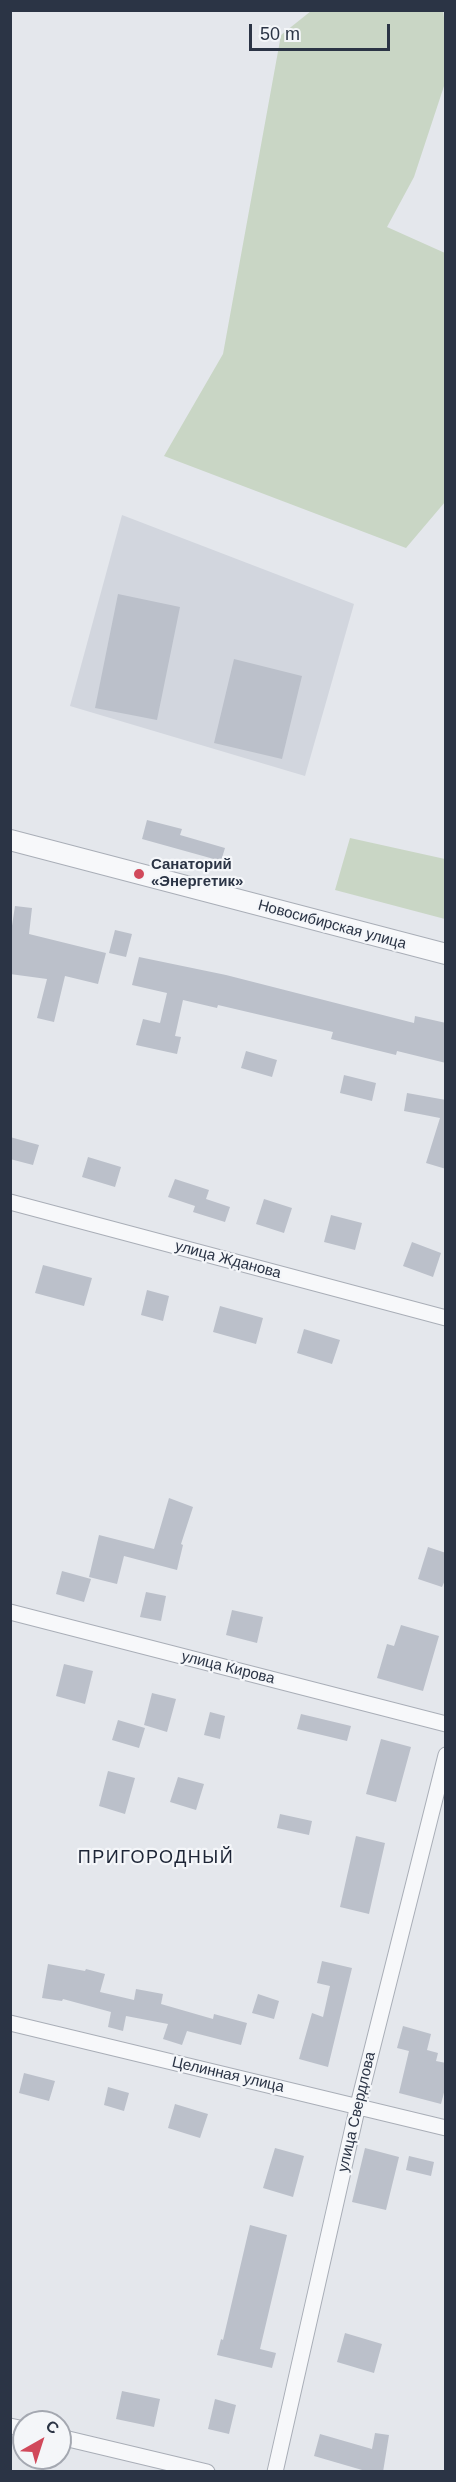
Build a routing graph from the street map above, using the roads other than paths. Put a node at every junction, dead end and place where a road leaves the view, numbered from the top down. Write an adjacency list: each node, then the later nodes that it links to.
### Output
1 (10, 840): 2 (street, Новосибирская улица)
2 (446, 954)
3 (10, 1202): 4 (street, улица Жданова)
4 (446, 1318)
5 (10, 1612): 6 (street, улица Кирова)
6 (446, 1724)
7 (446, 1755): 9 (street, улица Свердлова)
8 (10, 2023): 9 (street, Целинная улица)
9 (358, 2105): 10 (street, Целинная улица); 13 (street, улица Свердлова)
10 (446, 2128)
11 (72, 2440): 12 (street)
12 (207, 2472)
13 (275, 2472)

